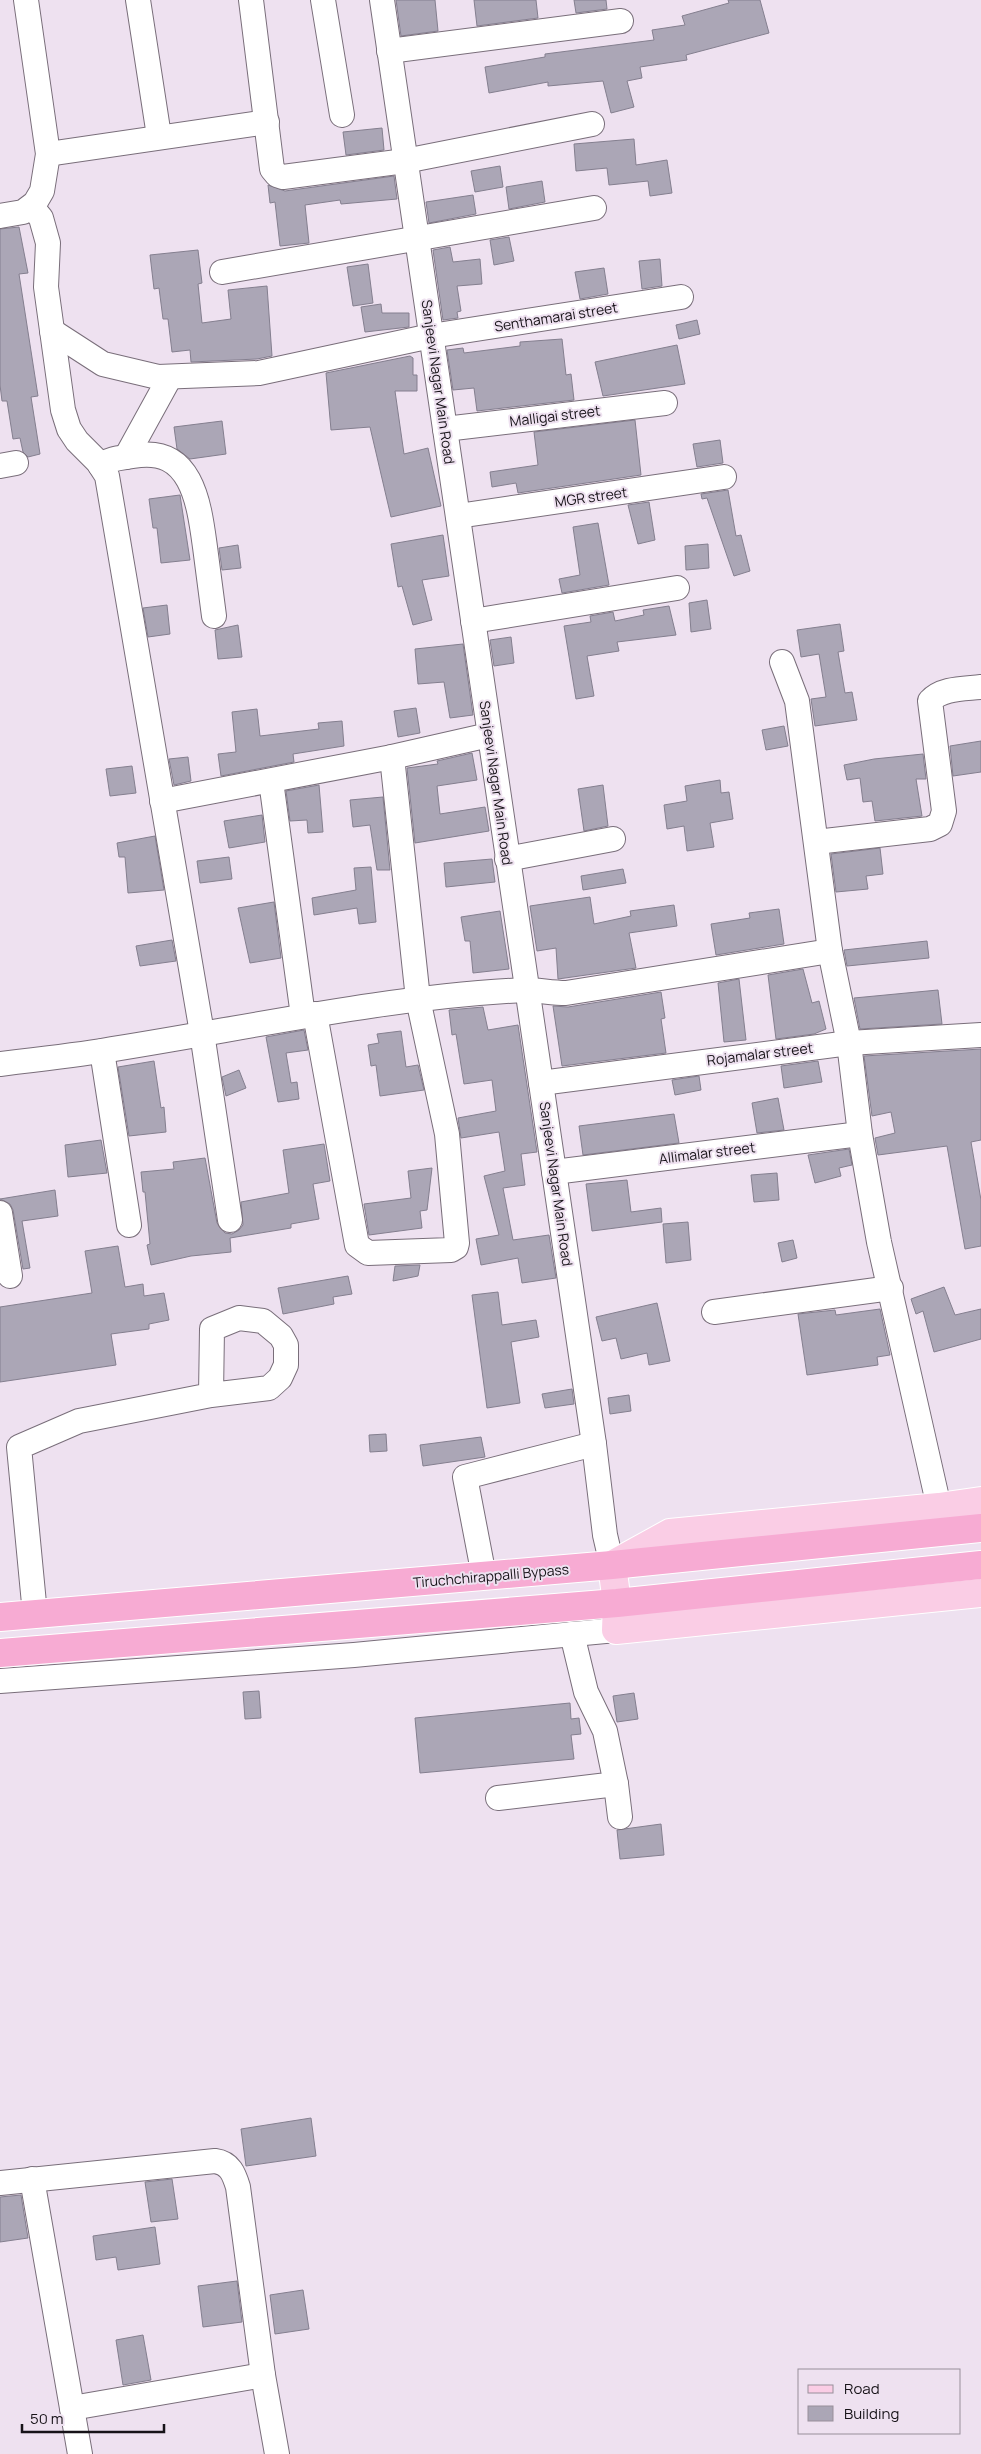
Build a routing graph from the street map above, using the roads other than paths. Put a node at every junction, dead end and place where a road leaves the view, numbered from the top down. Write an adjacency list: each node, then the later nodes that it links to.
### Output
1 (26, 0): 12 (street)
2 (138, 0): 11 (street)
3 (251, 0): 9 (street)
4 (323, 0): 8 (street)
5 (382, 0): 7 (street, Sanjeevi Nagar Main Road)
6 (620, 21): 7 (street)
7 (389, 51): 13 (street, Sanjeevi Nagar Main Road)
8 (342, 115)
9 (267, 122): 11 (street); 13 (street)
10 (592, 124): 13 (street)
11 (159, 136): 12 (street)
12 (48, 154): 14 (street)
13 (406, 161): 17 (street, Sanjeevi Nagar Main Road)
14 (32, 207): 16 (street); 20 (street)
15 (594, 208): 17 (street)
16 (0, 216)
17 (417, 238): 18 (street); 21 (street, Sanjeevi Nagar Main Road)
18 (222, 272)
19 (681, 297): 21 (street, Senthamarai street)
20 (52, 331): 22 (street, Senthamarai street); 26 (street)
21 (431, 336): 22 (street, Senthamarai street); 24 (street, Sanjeevi Nagar Main Road)
22 (170, 377): 25 (street)
23 (665, 403): 24 (street, Malligai street)
24 (445, 428): 28 (street, Sanjeevi Nagar Main Road)
25 (126, 457): 26 (street); 30 (street)
26 (100, 465): 37 (street)
27 (724, 477): 28 (street, MGR street)
28 (458, 516): 31 (street, Sanjeevi Nagar Main Road)
29 (677, 588): 31 (street)
30 (214, 616)
31 (473, 621): 34 (street, Sanjeevi Nagar Main Road)
32 (782, 662): 39 (street)
33 (981, 687): 39 (street)
34 (489, 735): 35 (street); 40 (street, Sanjeevi Nagar Main Road)
35 (392, 757): 36 (street); 43 (street)
36 (271, 781): 37 (street); 44 (street)
37 (162, 800): 45 (street)
38 (613, 839): 40 (street)
39 (816, 842): 41 (street)
40 (507, 858): 42 (street, Sanjeevi Nagar Main Road)
41 (830, 951): 42 (street); 47 (street)
42 (528, 990): 43 (street); 50 (street, Sanjeevi Nagar Main Road)
43 (418, 999): 44 (street); 44 (street)
44 (309, 1015): 45 (street)
45 (202, 1033): 48 (street); 54 (street)
46 (981, 1035): 47 (street, Rojamalar street)
47 (849, 1043): 50 (street, Rojamalar street); 51 (street)
48 (102, 1051): 49 (street); 55 (street)
49 (0, 1064)
50 (541, 1083): 52 (street, Sanjeevi Nagar Main Road)
51 (860, 1134): 52 (street, Allimalar street); 57 (street)
52 (554, 1172): 60 (street, Sanjeevi Nagar Main Road)
53 (0, 1213): 56 (street)
54 (230, 1220)
55 (129, 1225)
56 (10, 1276)
57 (891, 1288): 58 (street); 62 (street)
58 (714, 1312)
59 (211, 1395): 68 (street)
60 (594, 1444): 64 (street, Sanjeevi Nagar Main Road); 66 (street)
61 (981, 1501): 62 (main road)
62 (939, 1507): 64 (main road)
63 (981, 1528): 64 (highway, Tiruchchirappalli Bypass)
64 (612, 1565): 66 (highway, Tiruchchirappalli Bypass); 69 (main road)
65 (981, 1565): 69 (highway)
66 (484, 1576): 68 (highway, Tiruchchirappalli Bypass)
67 (981, 1593): 69 (main road)
68 (35, 1614): 70 (highway, Tiruchchirappalli Bypass)
69 (617, 1616): 71 (street); 72 (highway)
70 (0, 1617)
71 (572, 1634): 73 (street); 74 (street)
72 (0, 1654)
73 (0, 1681)
74 (616, 1784): 75 (street); 76 (street)
75 (498, 1798)
76 (620, 1817)
77 (32, 2179): 78 (street); 79 (street); 80 (street)
78 (0, 2182)
79 (263, 2375): 80 (street); 82 (street)
80 (72, 2408): 81 (street)
81 (80, 2454)
82 (277, 2454)

